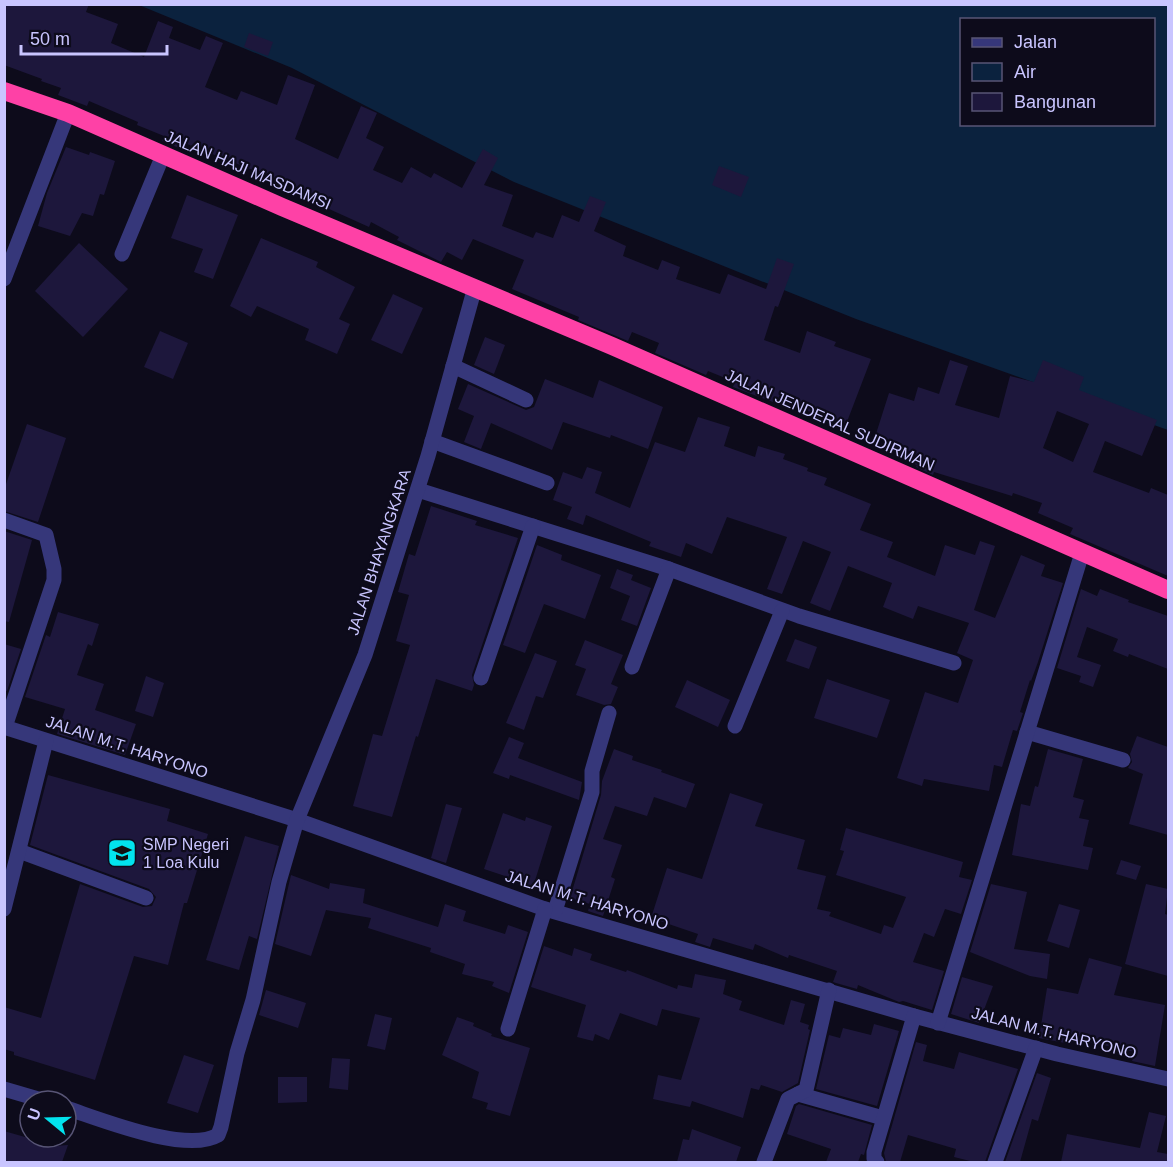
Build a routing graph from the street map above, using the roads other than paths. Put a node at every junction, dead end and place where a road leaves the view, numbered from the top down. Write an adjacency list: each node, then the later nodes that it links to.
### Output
1 (4, 91): 2 (highway, JALAN HAJI MASDAMSI)
2 (68, 113): 3 (highway, JALAN HAJI MASDAMSI); 5 (street)
3 (163, 155): 4 (street); 6 (highway, JALAN HAJI MASDAMSI)
4 (122, 254)
5 (4, 279)
6 (475, 287): 7 (street, JALAN BHAYANGKARA); 14 (highway, JALAN JENDERAL SUDIRMAN)
7 (453, 366): 8 (street); 9 (street, JALAN BHAYANGKARA)
8 (526, 400)
9 (432, 441): 10 (street); 11 (street, JALAN BHAYANGKARA)
10 (547, 483)
11 (418, 490): 13 (street); 27 (street, JALAN BHAYANGKARA)
12 (4, 520): 23 (street)
13 (533, 526): 15 (street); 20 (street)
14 (1082, 553): 16 (highway, JALAN JENDERAL SUDIRMAN); 24 (street)
15 (669, 569): 17 (street); 19 (street)
16 (1168, 590)
17 (782, 610): 18 (street); 22 (street)
18 (954, 663)
19 (632, 667)
20 (481, 678)
21 (609, 713): 31 (street)
22 (735, 726)
23 (5, 727): 25 (street, JALAN M.T. HARYONO)
24 (1027, 732): 26 (street); 34 (street)
25 (46, 741): 27 (street, JALAN M.T. HARYONO); 28 (street)
26 (1123, 760)
27 (297, 820): 31 (street, JALAN M.T. HARYONO); 39 (street, JALAN BHAYANGKARA)
28 (19, 851): 29 (street); 30 (street)
29 (146, 898)
30 (4, 909)
31 (550, 910): 32 (street, JALAN M.T. HARYONO); 35 (street)
32 (829, 990): 33 (street, JALAN M.T. HARYONO); 38 (street)
33 (914, 1016): 34 (street, JALAN M.T. HARYONO); 40 (street)
34 (938, 1023): 36 (street, JALAN M.T. HARYONO)
35 (508, 1029)
36 (1036, 1048): 37 (street, JALAN M.T. HARYONO); 43 (street)
37 (1168, 1075)
38 (798, 1094): 40 (street); 41 (street)
39 (78, 1112)
40 (884, 1118): 42 (street)
41 (764, 1162)
42 (877, 1162)
43 (995, 1162)

